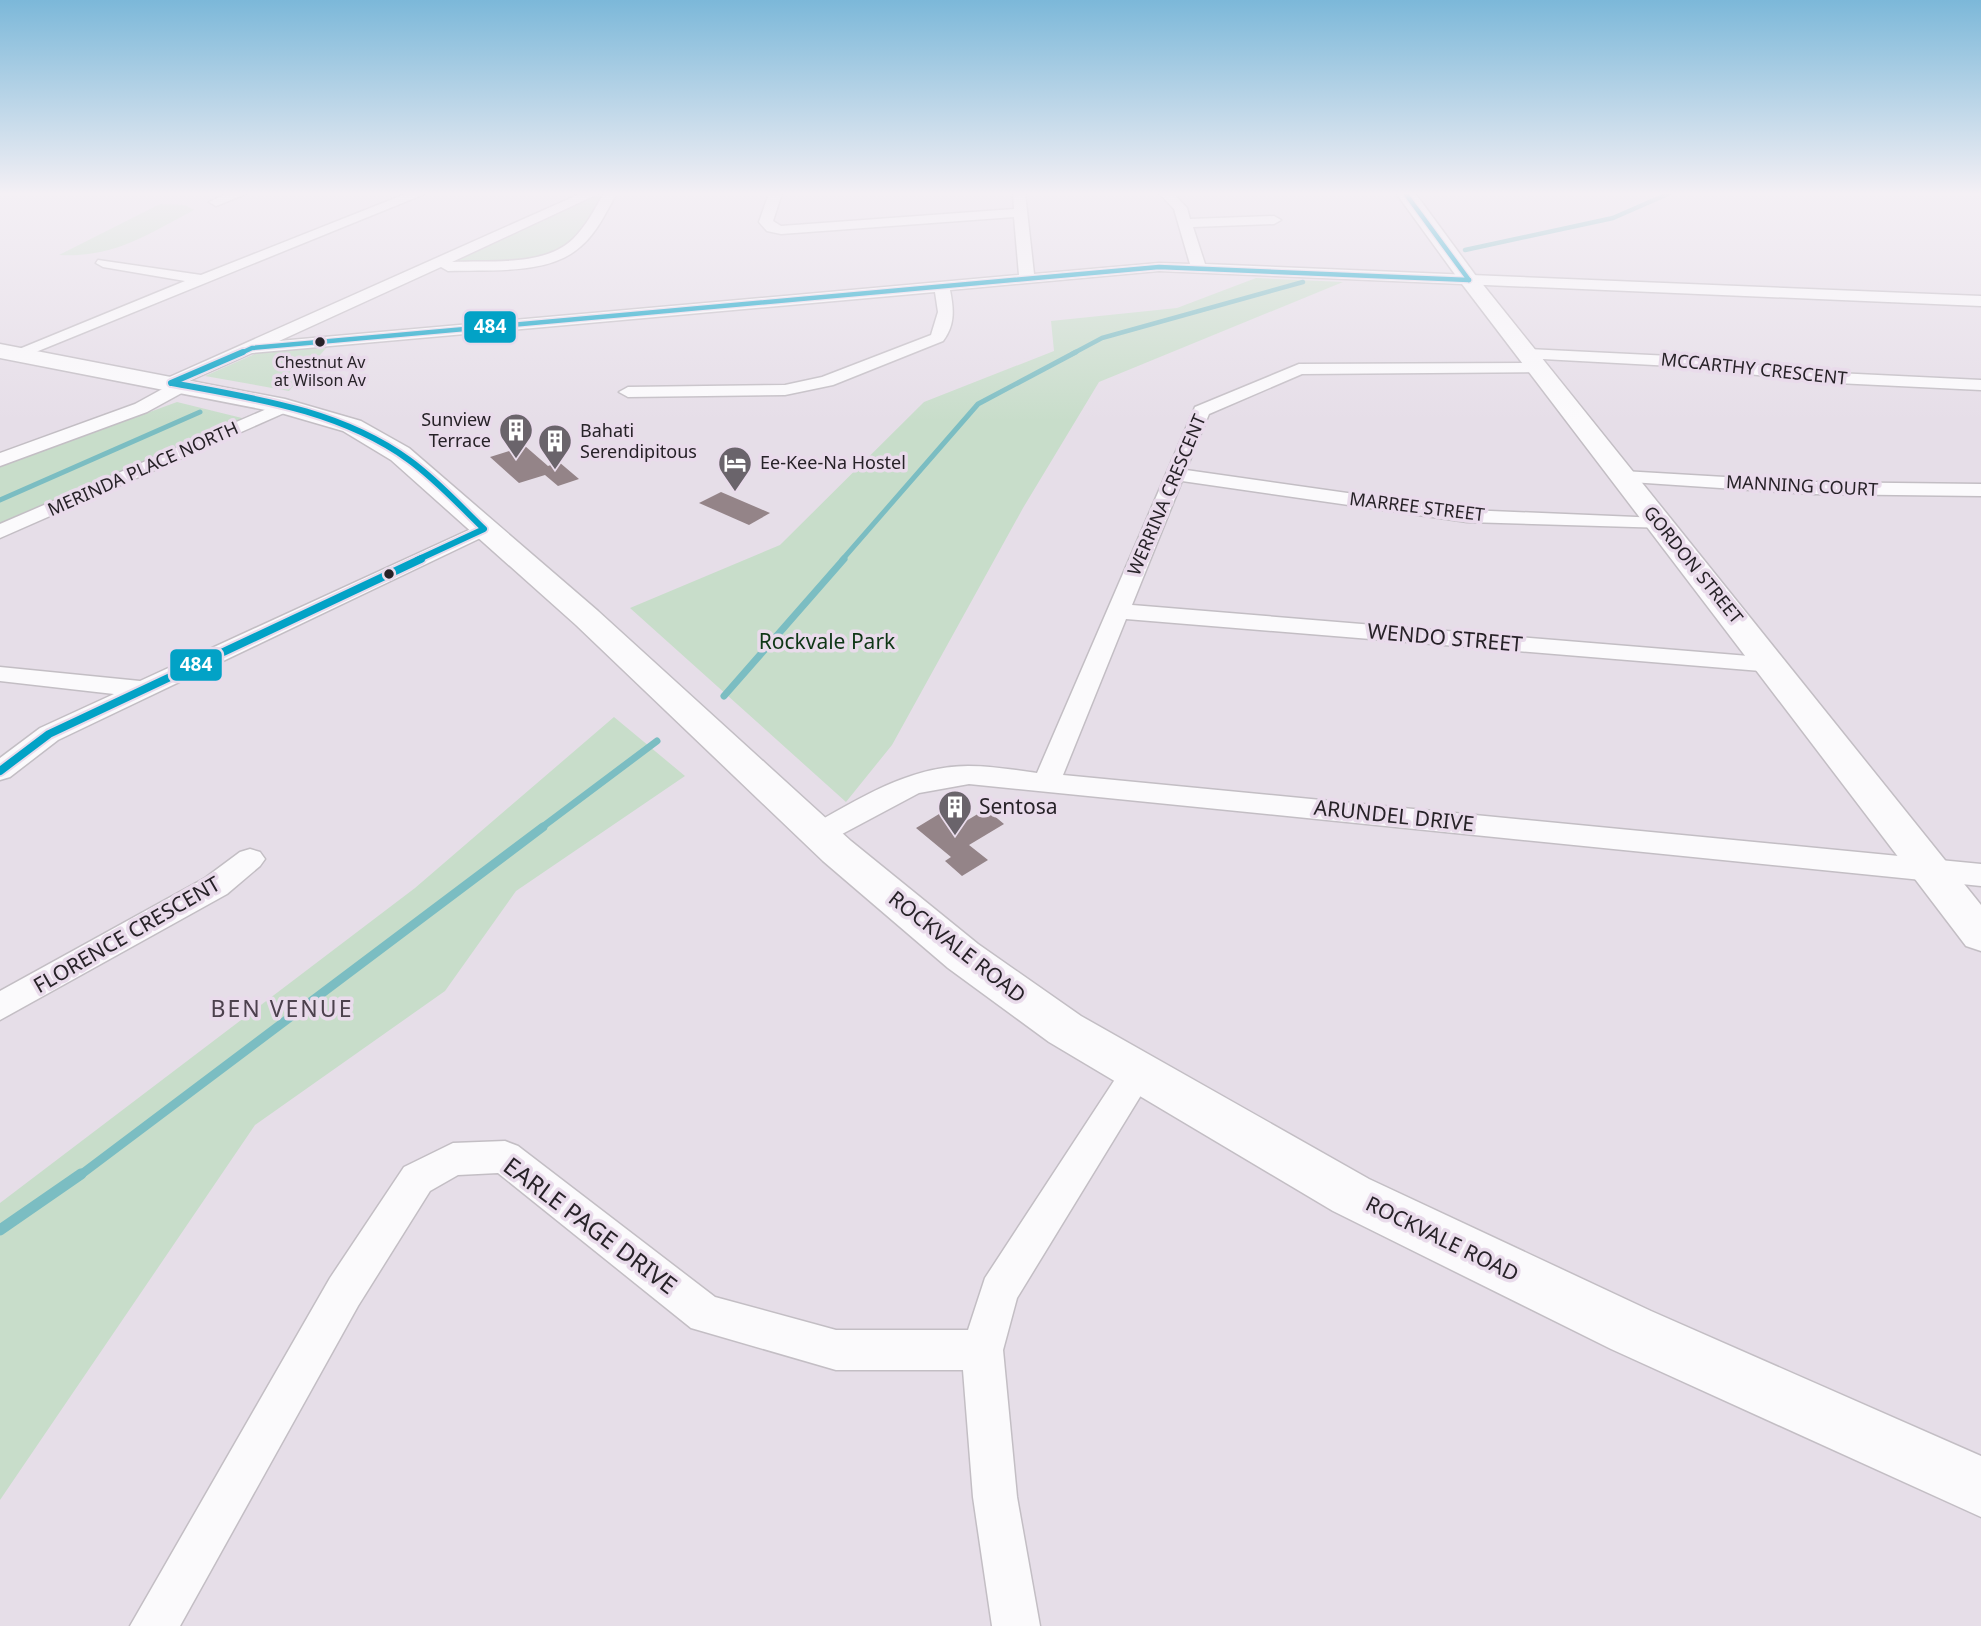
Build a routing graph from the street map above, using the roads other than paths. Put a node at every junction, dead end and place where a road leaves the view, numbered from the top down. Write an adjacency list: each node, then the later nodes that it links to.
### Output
1 (137, 269): 9 (street)
2 (230, 269): 9 (street)
3 (424, 269): 13 (street)
4 (1026, 269): 8 (street)
5 (1136, 269): 8 (street)
6 (1219, 269): 10 (street)
7 (1461, 269): 10 (street, GORDON STREET)
8 (1027, 278): 11 (street)
9 (202, 280): 14 (street)
10 (1469, 280): 12 (street); 15 (street, GORDON STREET)
11 (942, 286): 13 (street); 18 (street)
12 (1981, 301)
13 (252, 348): 16 (street)
14 (8, 353): 16 (street, ROCKVALE ROAD)
15 (1533, 361): 17 (street, MCCARTHY CRESCENT); 21 (street, WERRINA CRESCENT); 22 (street, GORDON STREET)
16 (177, 384): 19 (street, ROCKVALE ROAD); 20 (street)
17 (1981, 385)
18 (628, 392)
19 (285, 406): 25 (street, ROCKVALE ROAD); 26 (street, MERINDA PLACE NORTH)
20 (0, 460)
21 (1174, 474): 24 (street, MARREE STREET); 27 (street, WERRINA CRESCENT)
22 (1623, 477): 23 (street, MANNING COURT); 24 (street, GORDON STREET)
23 (1981, 490)
24 (1660, 524): 28 (street, GORDON STREET)
25 (484, 530): 30 (street); 33 (street, ROCKVALE ROAD)
26 (0, 532)
27 (1118, 611): 28 (street, WENDO STREET); 32 (street, WERRINA CRESCENT)
28 (1773, 665): 35 (street, GORDON STREET)
29 (0, 674): 30 (street)
30 (141, 689): 31 (street)
31 (0, 771)
32 (1047, 782): 33 (street, ARUNDEL DRIVE); 35 (street, ARUNDEL DRIVE)
33 (819, 834): 39 (street, ROCKVALE ROAD)
34 (250, 859): 38 (street, FLORENCE CRESCENT)
35 (1929, 869): 36 (street, ARUNDEL DRIVE); 37 (street, GORDON STREET)
36 (1981, 875)
37 (1981, 935)
38 (0, 1007)
39 (1137, 1073): 40 (street); 41 (street, ROCKVALE ROAD)
40 (982, 1350): 42 (street, EARLE PAGE DRIVE); 43 (street)
41 (1981, 1487)
42 (154, 1626)
43 (1016, 1626)

